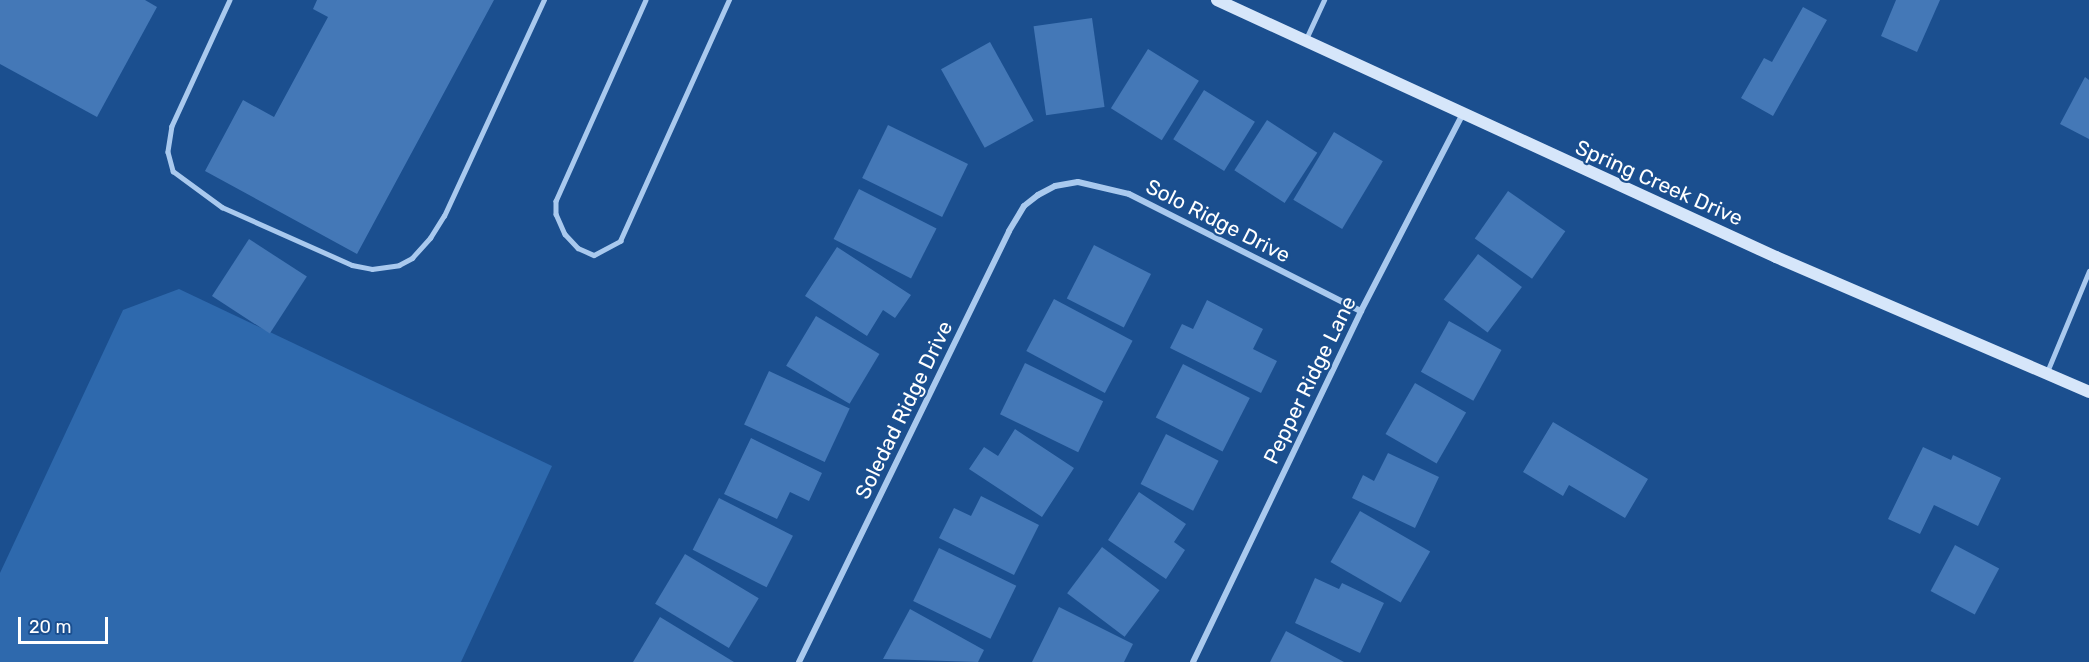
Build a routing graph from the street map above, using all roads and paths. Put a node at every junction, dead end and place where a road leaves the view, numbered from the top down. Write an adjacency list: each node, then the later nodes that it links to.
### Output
1 (230, 0): 2 (lane)
2 (544, 0)
3 (646, 0): 4 (lane)
4 (729, 0)
5 (1217, 0): 7 (street, Spring Creek Drive)
6 (1324, 0): 7 (lane)
7 (1305, 42): 8 (street, Spring Creek Drive)
8 (1462, 115): 11 (street, Pepper Ridge Lane); 12 (street, Spring Creek Drive)
9 (1055, 186): 11 (street, Solo Ridge Drive); 14 (street, Soledad Ridge Drive)
10 (2089, 271): 12 (lane)
11 (1361, 311): 15 (street, Pepper Ridge Lane)
12 (2046, 375): 13 (street, Spring Creek Drive)
13 (2089, 392)
14 (799, 662)
15 (1193, 662)

